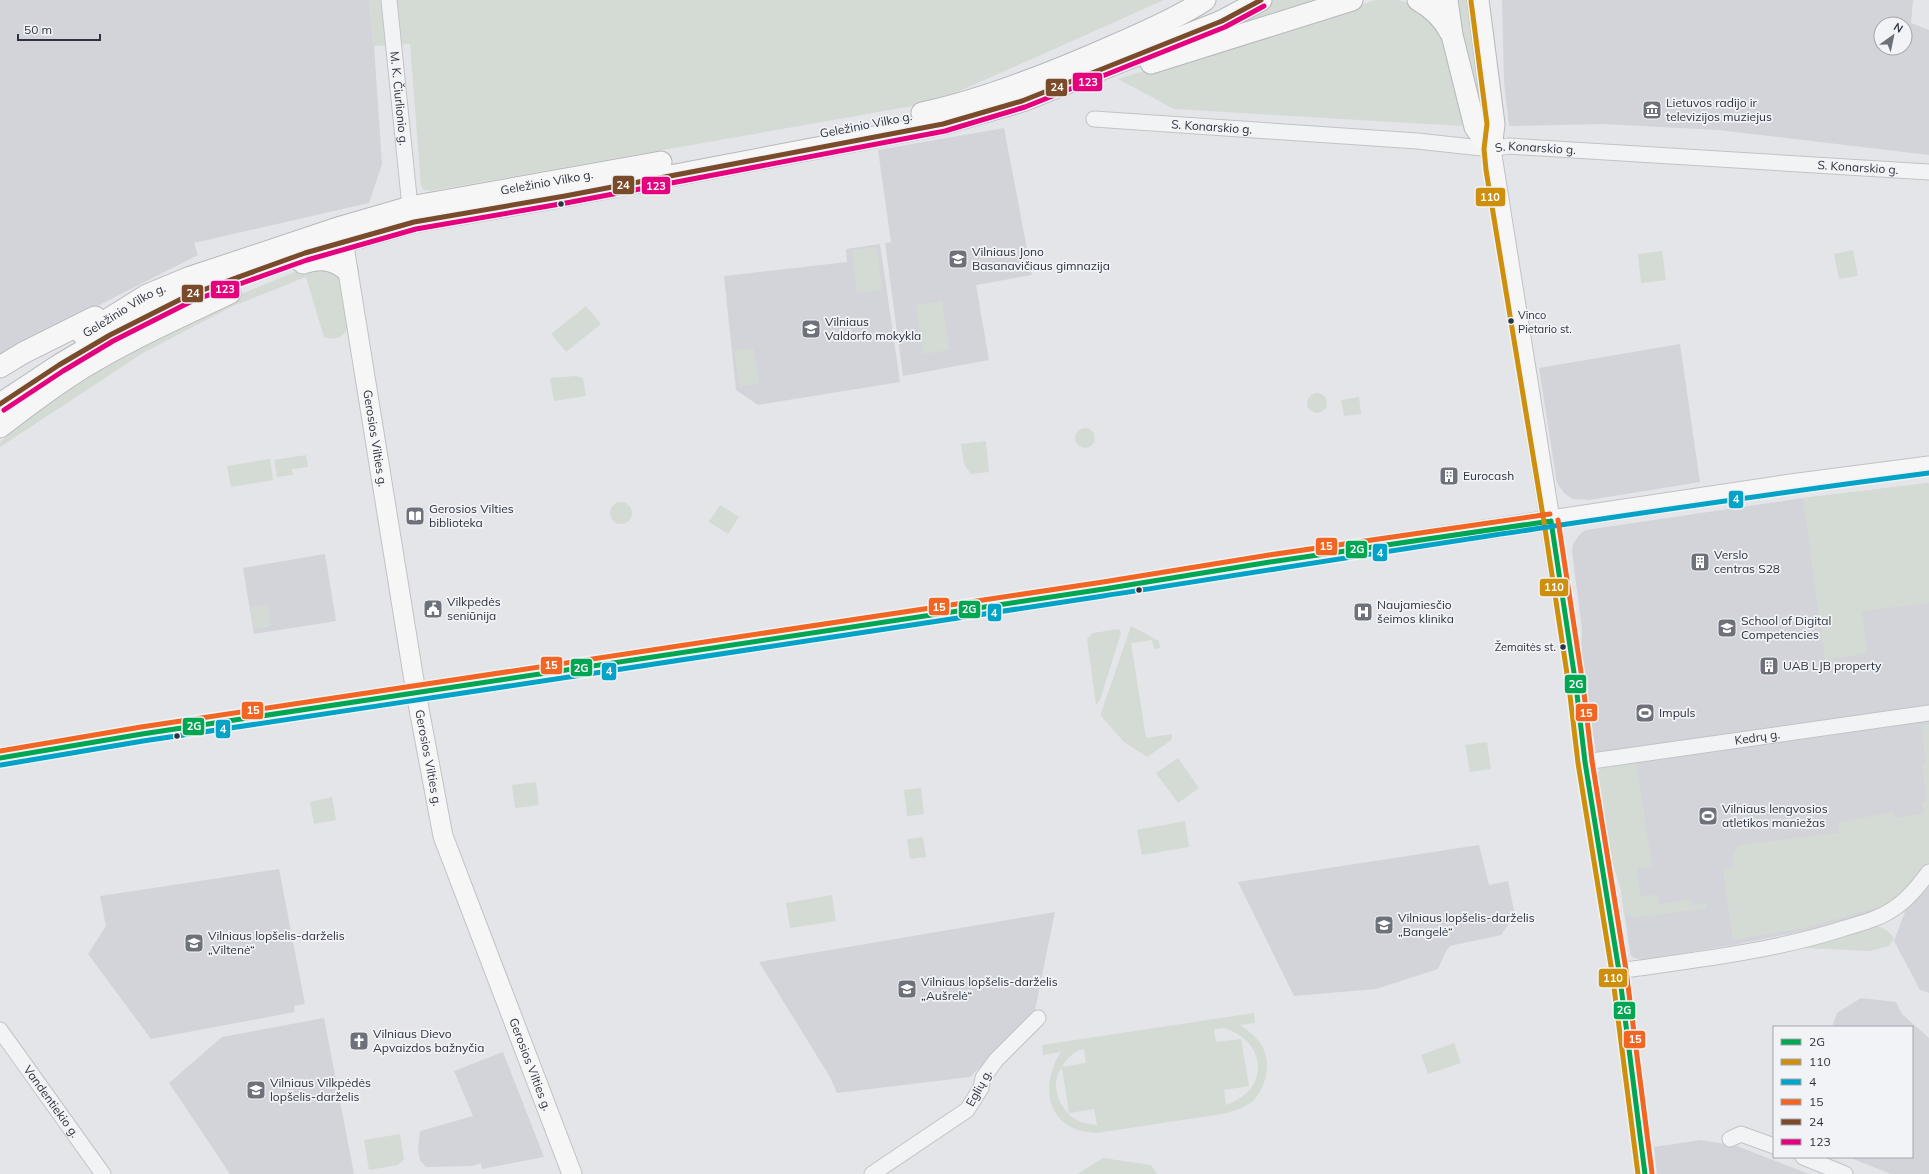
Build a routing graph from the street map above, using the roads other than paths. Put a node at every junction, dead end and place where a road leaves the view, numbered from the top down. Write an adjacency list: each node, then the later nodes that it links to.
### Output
1 (389, 0): 13 (street, M. K. Čiurlionio g.)
2 (1205, 0): 13 (highway, Geležinio Vilko g.)
3 (1261, 0): 9 (highway, Geležinio Vilko g.)
4 (1352, 0): 9 (highway)
5 (1418, 0): 8 (highway)
6 (1446, 0): 8 (highway)
7 (1478, 0): 11 (highway)
8 (1452, 35): 11 (highway)
9 (1022, 101): 14 (highway, Geležinio Vilko g.)
10 (1094, 119): 11 (street, S. Konarskio g.)
11 (1491, 149): 12 (street, S. Konarskio g.); 25 (main road)
12 (1929, 172)
13 (410, 201): 14 (highway, Geležinio Vilko g.)
14 (342, 235): 16 (main road, Gerosios Vilties g.); 17 (highway, Geležinio Vilko g.); 18 (highway, Geležinio Vilko g.)
15 (298, 265): 16 (highway); 17 (highway); 19 (highway)
16 (347, 270): 26 (main road, Gerosios Vilties g.)
17 (242, 275): 18 (highway, Geležinio Vilko g.)
18 (148, 305): 19 (highway); 20 (highway); 21 (highway, Geležinio Vilko g.); 22 (highway, Geležinio Vilko g.)
19 (85, 366): 23 (highway)
20 (0, 367)
21 (0, 389)
22 (0, 404)
23 (0, 427)
24 (1929, 466): 25 (main road)
25 (1551, 521): 26 (main road); 30 (main road)
26 (416, 693): 28 (main road); 39 (main road, Gerosios Vilties g.)
27 (1929, 713): 30 (street, Kedrų g.)
28 (9, 754): 29 (main road)
29 (0, 758)
30 (1585, 762): 32 (main road)
31 (1929, 872): 32 (street)
32 (1619, 971): 41 (main road)
33 (1038, 1018): 40 (street, Eglių g.)
34 (0, 1030): 38 (street, Vandentiekio g.)
35 (1730, 1139): 36 (street)
36 (1773, 1146)
37 (1805, 1158): 42 (street)
38 (103, 1174)
39 (572, 1174)
40 (872, 1174)
41 (1645, 1174)
42 (1845, 1174)

